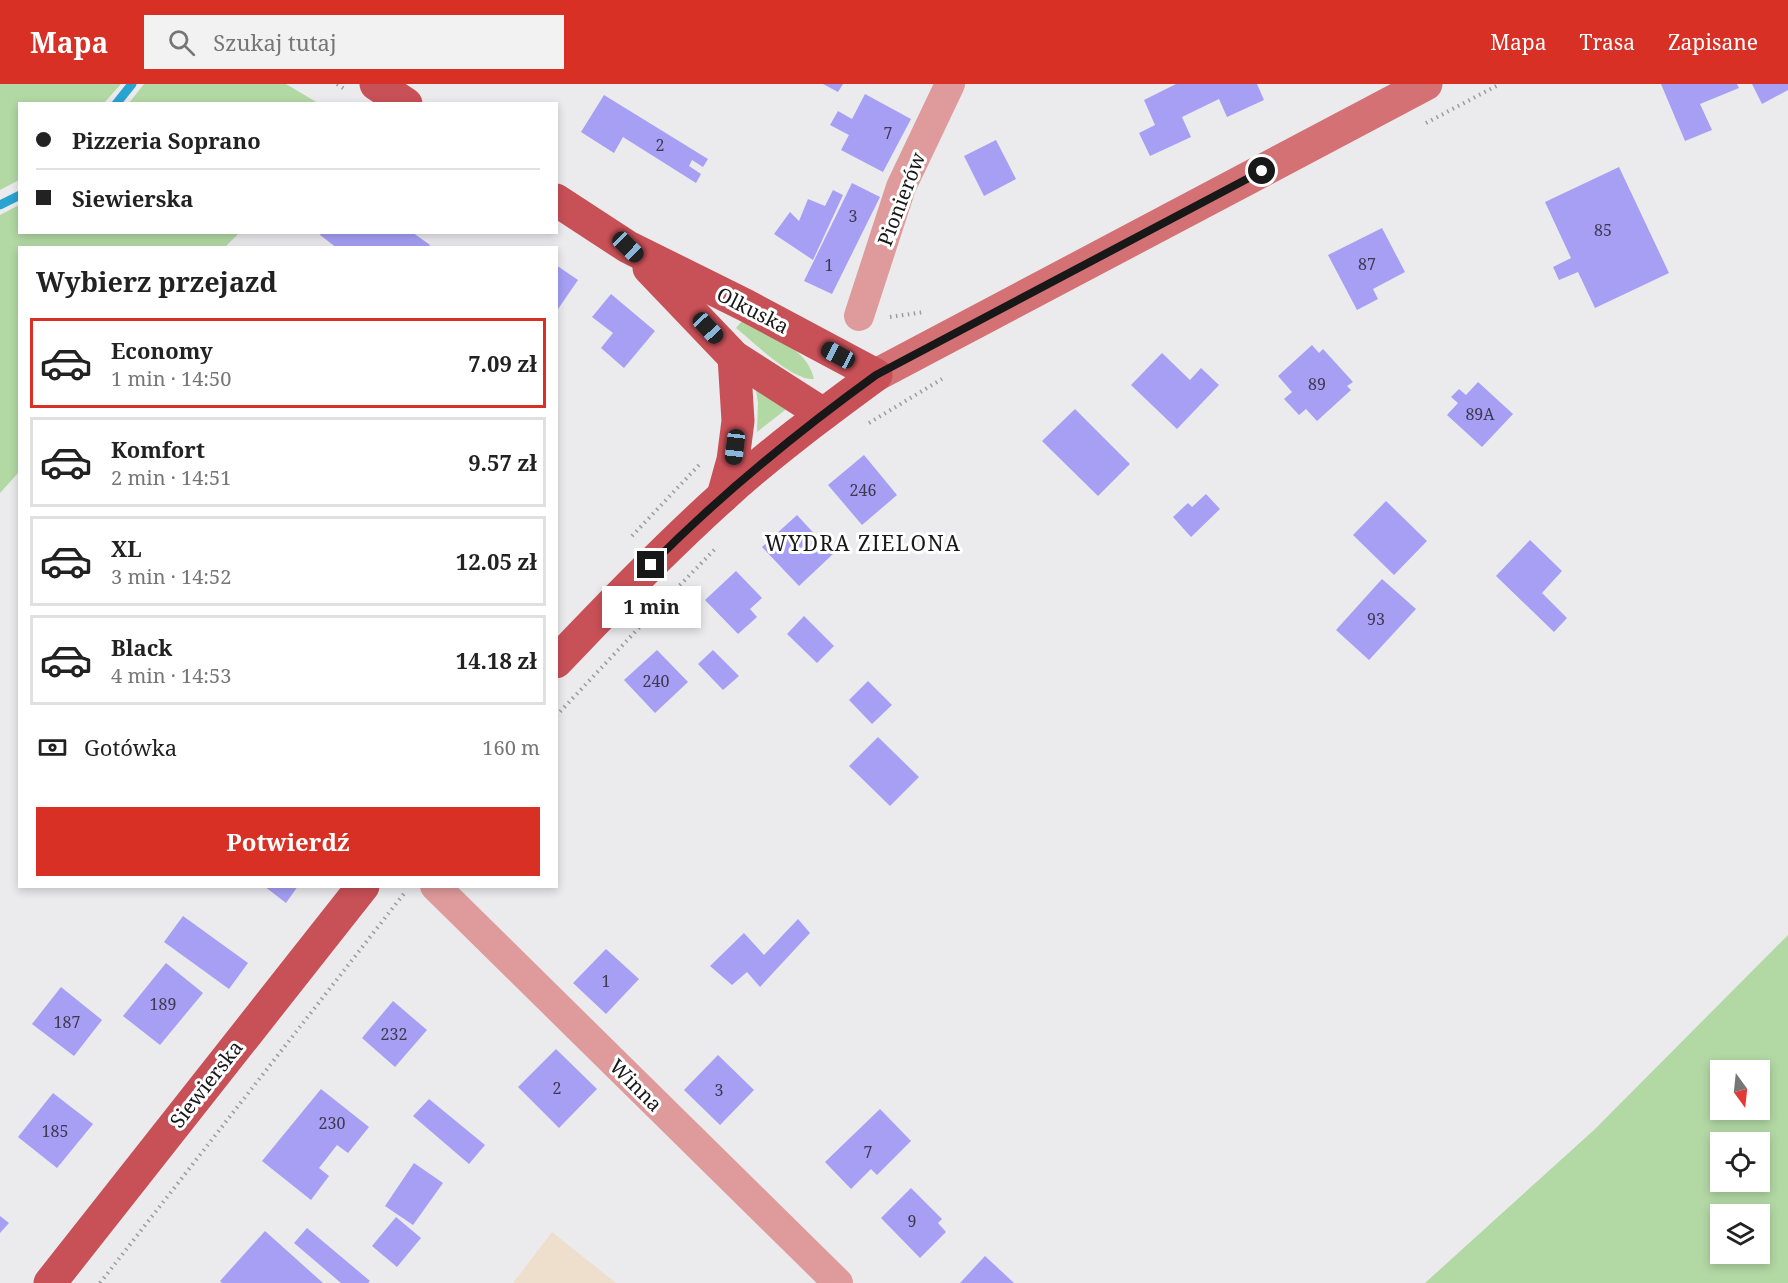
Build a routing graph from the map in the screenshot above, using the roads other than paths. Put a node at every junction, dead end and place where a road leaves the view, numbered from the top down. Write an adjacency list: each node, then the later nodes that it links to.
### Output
1 (376, 84): 4 (main road)
2 (950, 84): 7 (street, Pionierów)
3 (1426, 84): 9 (main road)
4 (403, 102)
5 (558, 201): 6 (main road, Olkuska)
6 (628, 247): 8 (main road, Olkuska); 9 (main road, Olkuska)
7 (859, 316)
8 (734, 357): 10 (main road, Olkuska); 11 (main road)
9 (876, 375): 10 (main road)
10 (823, 414): 11 (main road)
11 (723, 496): 12 (main road)
12 (558, 660)
13 (361, 888): 15 (main road, Siewierska)
14 (437, 888): 16 (street, Winna)
15 (50, 1283)
16 (838, 1283)

